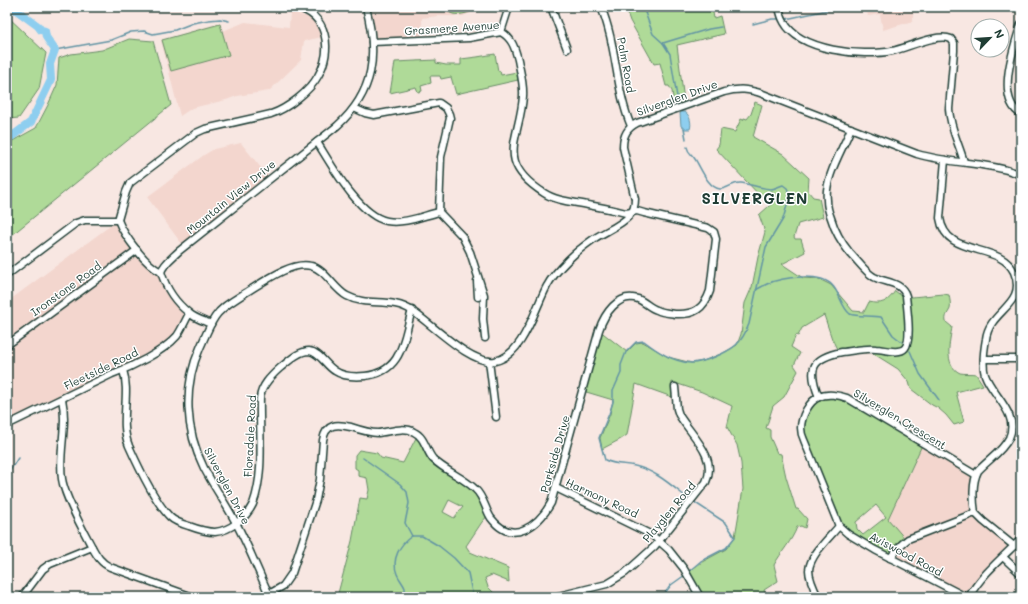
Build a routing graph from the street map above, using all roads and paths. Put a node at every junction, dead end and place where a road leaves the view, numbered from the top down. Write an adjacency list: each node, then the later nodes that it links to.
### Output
1 (295, 7): 21 (street)
2 (366, 7): 9 (street, Mountain View Drive)
3 (509, 7): 8 (street)
4 (551, 7): 10 (street)
5 (601, 7): 13 (street, Palm Road)
6 (779, 7): 17 (street)
7 (1021, 24): 12 (street)
8 (501, 32): 9 (street, Grasmere Avenue); 20 (street, Grasmere Avenue)
9 (372, 42): 11 (street, Mountain View Drive)
10 (567, 50)
11 (354, 108): 15 (street, Mountain View Drive); 19 (street)
12 (1021, 114)
13 (631, 126): 14 (street, Silverglen Drive); 20 (street, Silverglen Drive)
14 (851, 128): 16 (street, Silverglen Drive); 37 (street)
15 (317, 142): 19 (street); 23 (street, Mountain View Drive)
16 (945, 160): 17 (street, Silverglen Drive); 32 (street)
17 (964, 162): 18 (street, Silverglen Drive)
18 (1021, 175)
19 (439, 212): 25 (street)
20 (632, 213): 34 (street); 42 (street, Parkside Drive)
21 (118, 220): 22 (street); 24 (street)
22 (137, 250): 23 (street); 31 (street, Ironstone Road)
23 (161, 272): 28 (street)
24 (7, 275)
25 (477, 277): 26 (street); 30 (street)
26 (478, 296)
27 (412, 310): 29 (street, Silverglen Drive); 34 (street, Silverglen Drive); 44 (street, Floradale Road)
28 (189, 314): 29 (street); 35 (street, Fleetside Road)
29 (211, 324): 44 (street, Silverglen Drive)
30 (485, 338)
31 (7, 345)
32 (984, 359): 33 (street); 41 (street)
33 (1021, 360)
34 (489, 362): 39 (street)
35 (123, 370): 38 (street, Fleetside Road); 44 (street)
36 (676, 387): 47 (street, Playglen Road)
37 (819, 397): 41 (street, Silverglen Crescent); 45 (street)
38 (62, 399): 40 (street, Fleetside Road); 49 (street)
39 (496, 417)
40 (7, 425)
41 (976, 476): 43 (street)
42 (556, 488): 47 (street, Harmony Road); 53 (street, Parkside Drive)
43 (975, 514): 48 (street); 51 (street)
44 (236, 523): 53 (street, Silverglen Drive)
45 (839, 526): 51 (street, Aviswood Road); 58 (street)
46 (1021, 539): 48 (street)
47 (659, 540): 56 (street, Playglen Road); 57 (street, Harmony Road)
48 (1014, 546): 50 (street)
49 (92, 548): 54 (street); 55 (street)
50 (1003, 557): 52 (street); 60 (street)
51 (890, 558): 59 (street, Aviswood Road)
52 (1021, 574)
53 (268, 596)
54 (22, 597)
55 (193, 597)
56 (554, 597)
57 (700, 597)
58 (818, 597)
59 (966, 597)
60 (969, 597)

